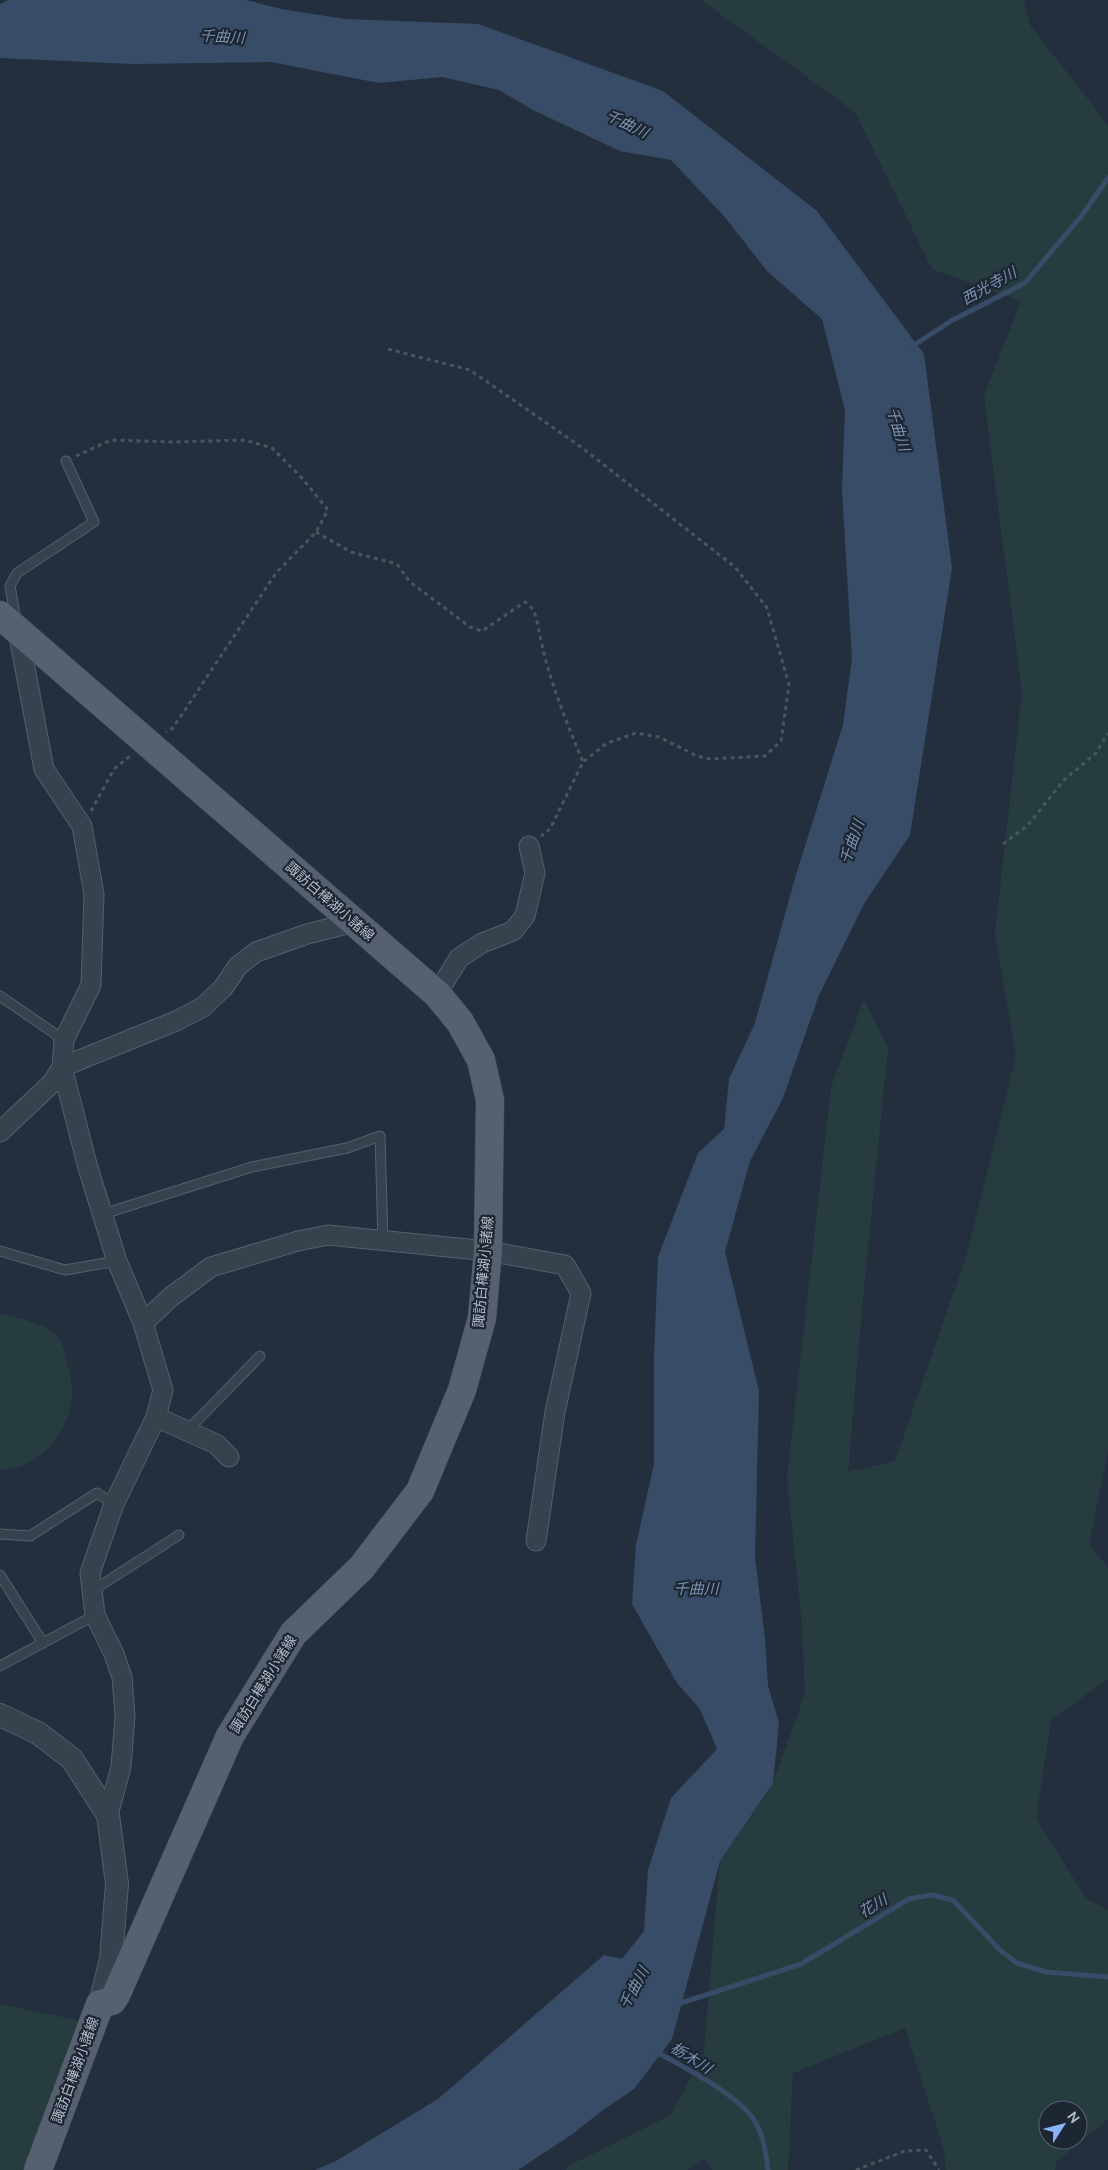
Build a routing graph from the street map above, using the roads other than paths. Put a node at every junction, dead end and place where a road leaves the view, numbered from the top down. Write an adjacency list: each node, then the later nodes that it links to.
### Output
1 (66, 461): 2 (lane)
2 (9, 623): 4 (main road, 諏訪白樺湖小諸線); 7 (street)
3 (529, 846): 5 (street)
4 (355, 922): 5 (main road, 諏訪白樺湖小諸線); 8 (street)
5 (437, 994): 13 (main road, 諏訪白樺湖小諸線)
6 (0, 996): 7 (lane)
7 (64, 1040): 8 (street)
8 (62, 1067): 9 (street); 10 (street)
9 (0, 1132)
10 (103, 1214): 11 (lane); 14 (street)
11 (383, 1242): 13 (street); 15 (street)
12 (0, 1251): 14 (lane)
13 (488, 1251): 23 (street); 31 (main road, 諏訪白樺湖小諸線)
14 (117, 1261): 15 (street)
15 (143, 1323): 17 (street)
16 (260, 1356): 18 (lane)
17 (156, 1417): 18 (street); 20 (street)
18 (187, 1431): 19 (street)
19 (229, 1457)
20 (114, 1504): 21 (lane); 25 (street)
21 (0, 1534)
22 (179, 1535): 25 (lane)
23 (536, 1541)
24 (0, 1575): 27 (lane)
25 (92, 1592): 26 (street)
26 (95, 1615): 27 (lane); 30 (street)
27 (43, 1643): 28 (lane)
28 (0, 1666)
29 (0, 1715): 30 (street)
30 (108, 1815): 31 (street)
31 (100, 2004): 32 (main road, 諏訪白樺湖小諸線)
32 (41, 2163)

